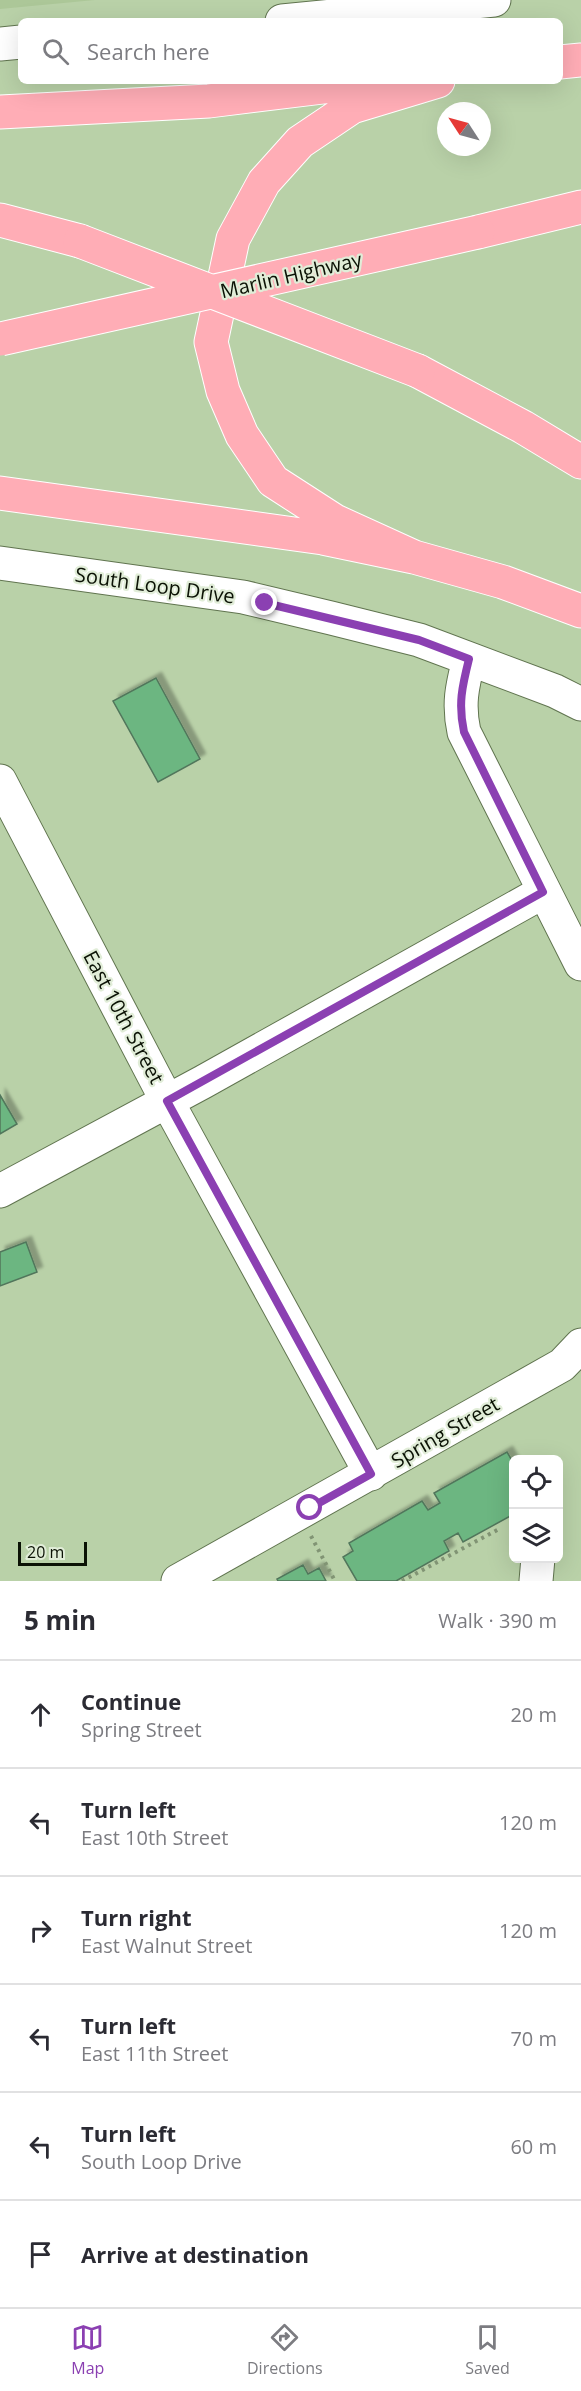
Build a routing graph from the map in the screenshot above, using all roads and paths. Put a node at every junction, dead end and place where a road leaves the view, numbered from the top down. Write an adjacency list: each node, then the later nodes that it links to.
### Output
1 (494, 0): 2 (street)
2 (312, 18)
3 (18, 42): 4 (street)
4 (0, 44)
5 (581, 60): 6 (highway)
6 (563, 62)
7 (318, 84): 9 (highway)
8 (428, 84): 15 (highway)
9 (0, 112)
10 (581, 207): 12 (highway, Marlin Highway, bridge)
11 (0, 220): 13 (highway, bridge)
12 (0, 339)
13 (581, 462)
14 (0, 492): 15 (highway)
15 (414, 557): 17 (highway)
16 (0, 563): 18 (street, South Loop Drive)
17 (581, 610)
18 (469, 659): 19 (street, South Loop Drive); 21 (street)
19 (581, 704)
20 (0, 781): 23 (street, East 10th Street)
21 (543, 892): 22 (street); 23 (street)
22 (581, 964)
23 (167, 1101): 24 (street); 26 (street, East 10th Street)
24 (0, 1191)
25 (581, 1345): 26 (street, Spring Street)
26 (371, 1474): 30 (street, Spring Street)
27 (498, 1529): 33 (path)
28 (307, 1530): 32 (path)
29 (538, 1563): 34 (street)
30 (211, 1573): 31 (street, Spring Street)
31 (178, 1581)
32 (335, 1581)
33 (402, 1581)
34 (536, 1581)

